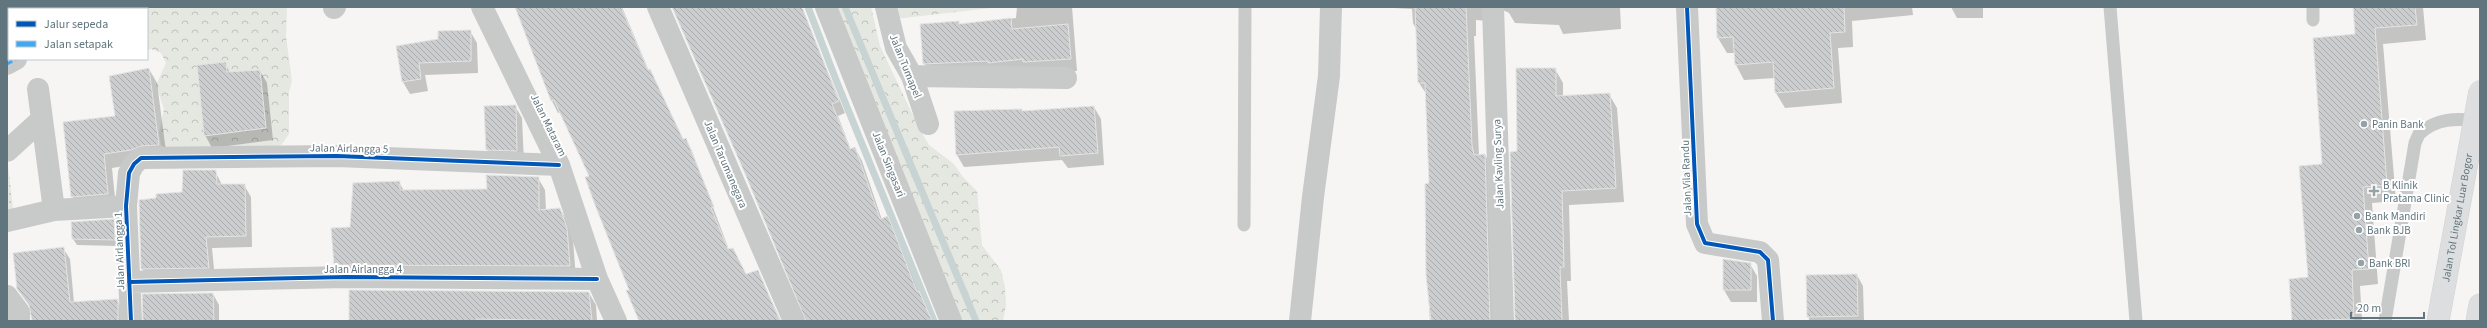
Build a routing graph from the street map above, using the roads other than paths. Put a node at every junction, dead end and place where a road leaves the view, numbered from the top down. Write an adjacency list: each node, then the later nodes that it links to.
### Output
1 (482, 7): 21 (street, Jalan Mataram)
2 (658, 7): 33 (street, Jalan Tarumanegara)
3 (826, 7): 34 (street, Jalan Singasari)
4 (886, 7): 12 (street, Jalan Tumapel)
5 (1245, 7): 25 (lane)
6 (1331, 7): 35 (street)
7 (1493, 7): 36 (street, Jalan Kavling Surya)
8 (1687, 7): 37 (street, Jalan Vila Randu)
9 (2110, 7): 38 (lane)
10 (2313, 7): 11 (lane)
11 (2313, 20)
12 (912, 76): 13 (street); 18 (street, Jalan Tumapel)
13 (1066, 78)
14 (38, 89): 17 (street)
15 (2480, 91): 40 (highway, Jalan Tol Lingkar Luar Bogor, bridge)
16 (2479, 118): 39 (lane); 41 (highway)
17 (40, 121): 19 (street); 23 (street)
18 (928, 124)
19 (7, 151)
20 (139, 159): 21 (street, Jalan Airlangga 5); 22 (street, Jalan Airlangga 1)
21 (559, 165): 26 (street, Jalan Mataram)
22 (126, 206): 23 (street); 27 (street, Jalan Airlangga 1)
23 (54, 210): 24 (street)
24 (7, 221)
25 (1244, 225)
26 (597, 278): 27 (street, Jalan Airlangga 4); 32 (street, Jalan Mataram)
27 (129, 282): 31 (street, Jalan Airlangga 1)
28 (7, 296): 30 (street)
29 (2480, 305): 42 (highway)
30 (19, 321)
31 (131, 321)
32 (616, 321)
33 (794, 321)
34 (951, 321)
35 (1300, 321)
36 (1504, 321)
37 (1773, 321)
38 (2136, 321)
39 (2385, 321)
40 (2438, 321)
41 (2443, 321)
42 (2477, 321)

